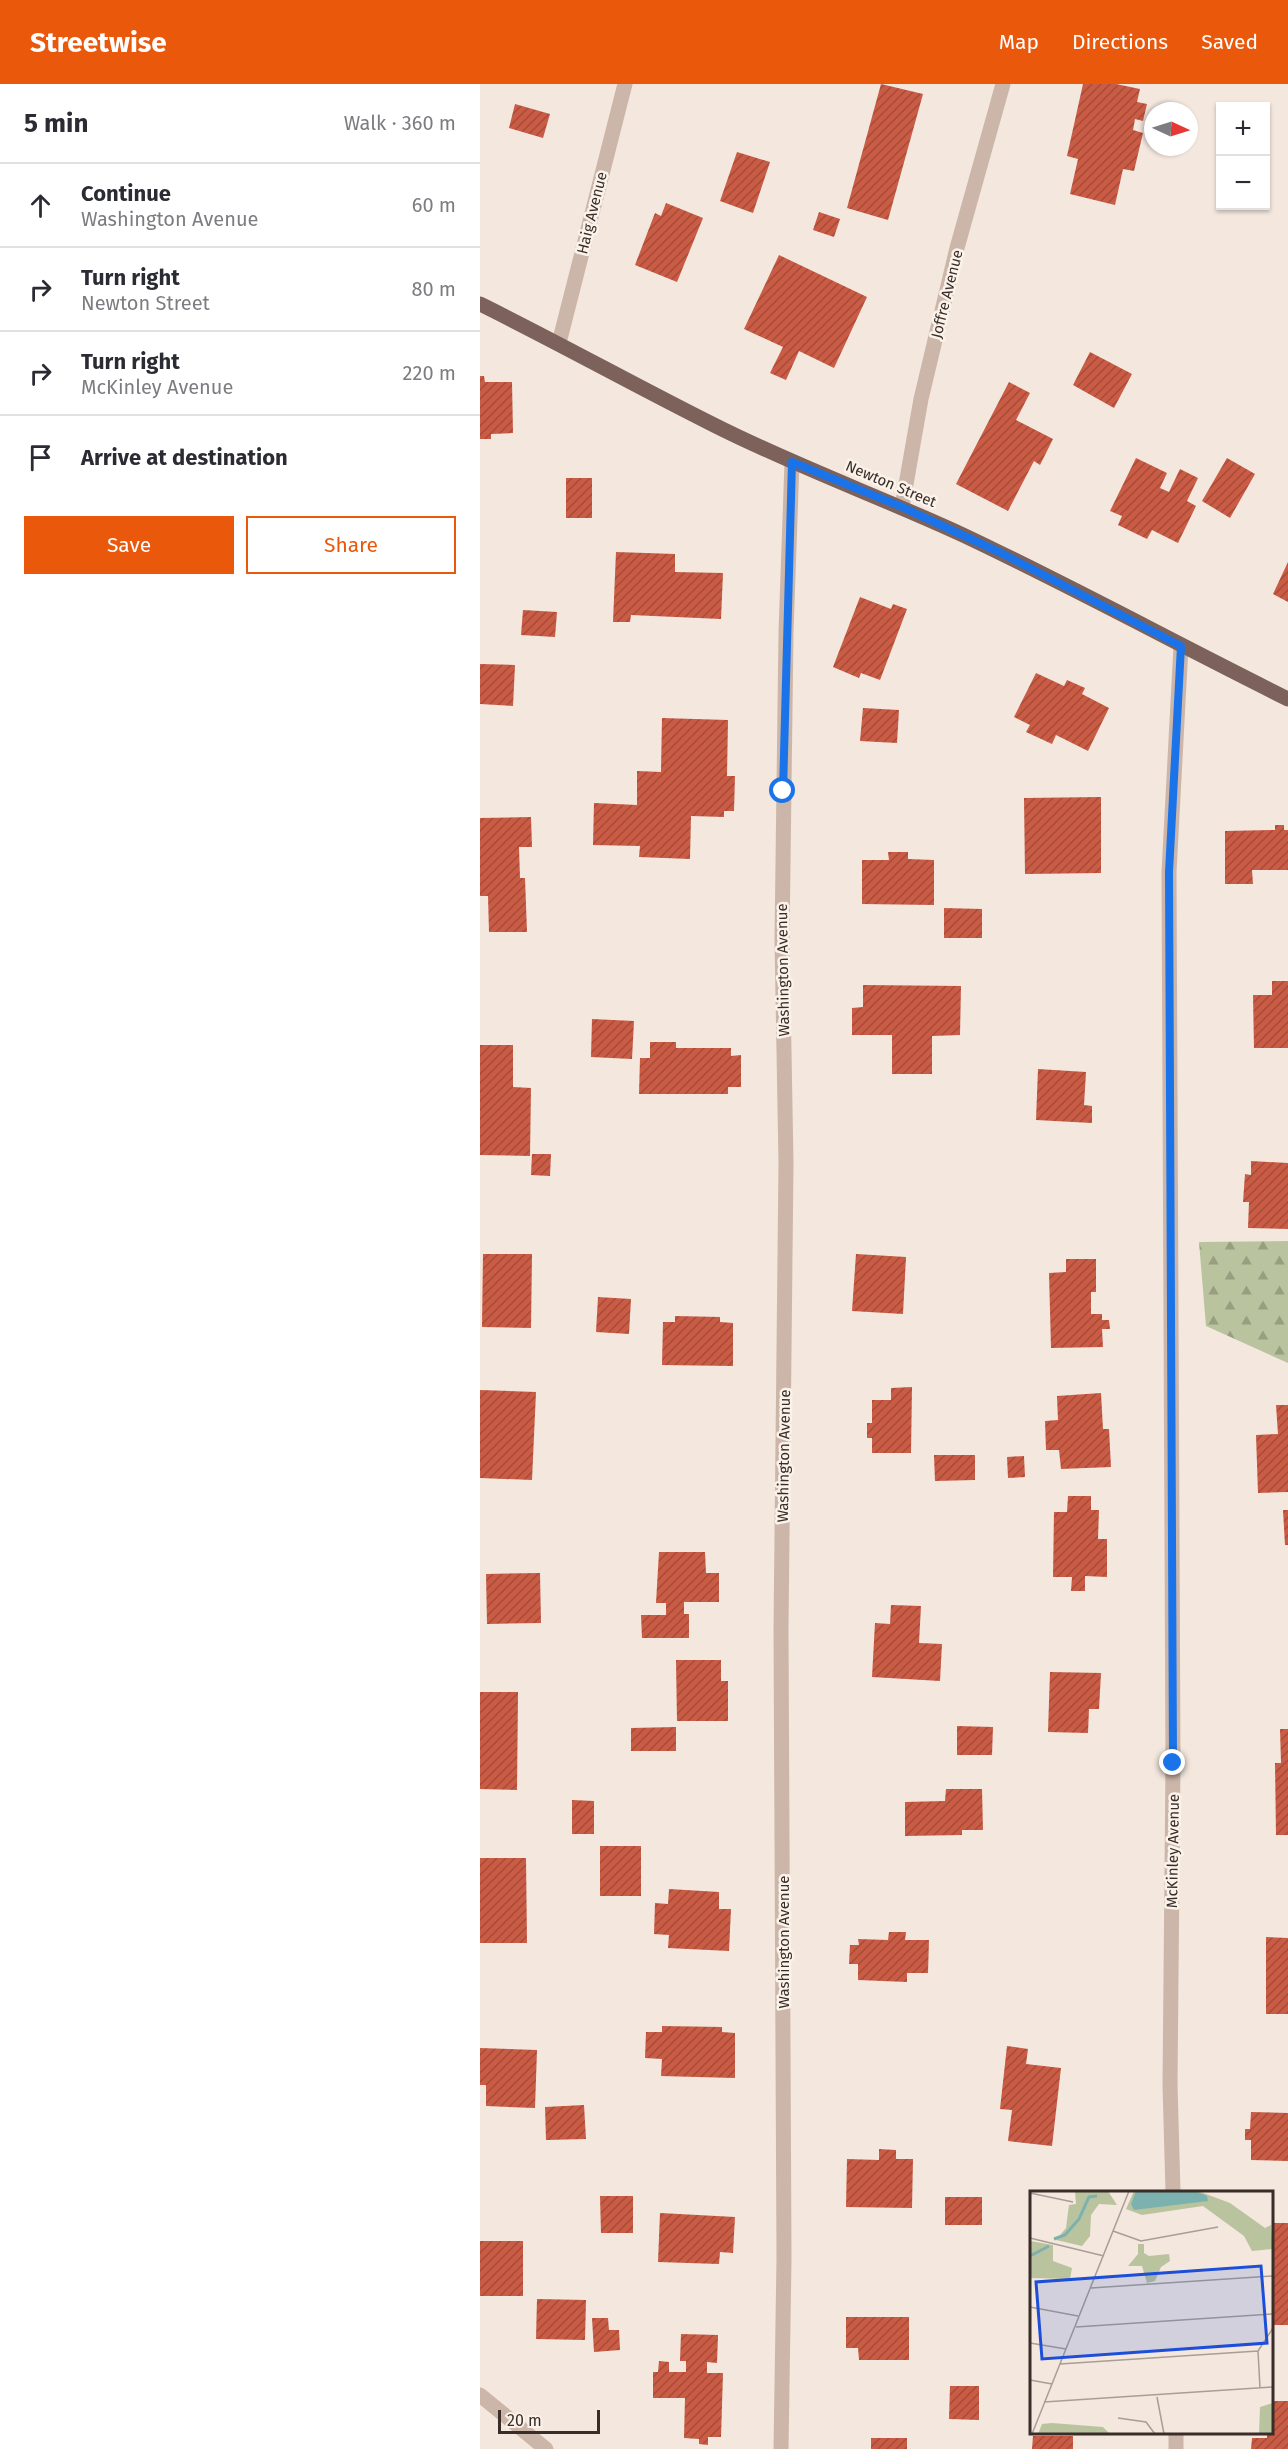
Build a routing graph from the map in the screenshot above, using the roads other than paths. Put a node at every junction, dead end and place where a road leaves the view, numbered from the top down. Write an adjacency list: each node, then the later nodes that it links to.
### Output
1 (624, 84): 4 (street, Haig Avenue)
2 (1003, 84): 6 (street, Joffre Avenue)
3 (480, 304): 4 (main road, Newton Street)
4 (560, 343): 5 (main road, Newton Street)
5 (792, 462): 6 (main road, Newton Street); 12 (street, Washington Avenue)
6 (902, 507): 7 (main road, Newton Street)
7 (1181, 646): 8 (main road, Newton Street); 9 (street, McKinley Avenue)
8 (1288, 699)
9 (1173, 2191)
10 (480, 2395): 11 (street)
11 (546, 2449)
12 (781, 2449)

